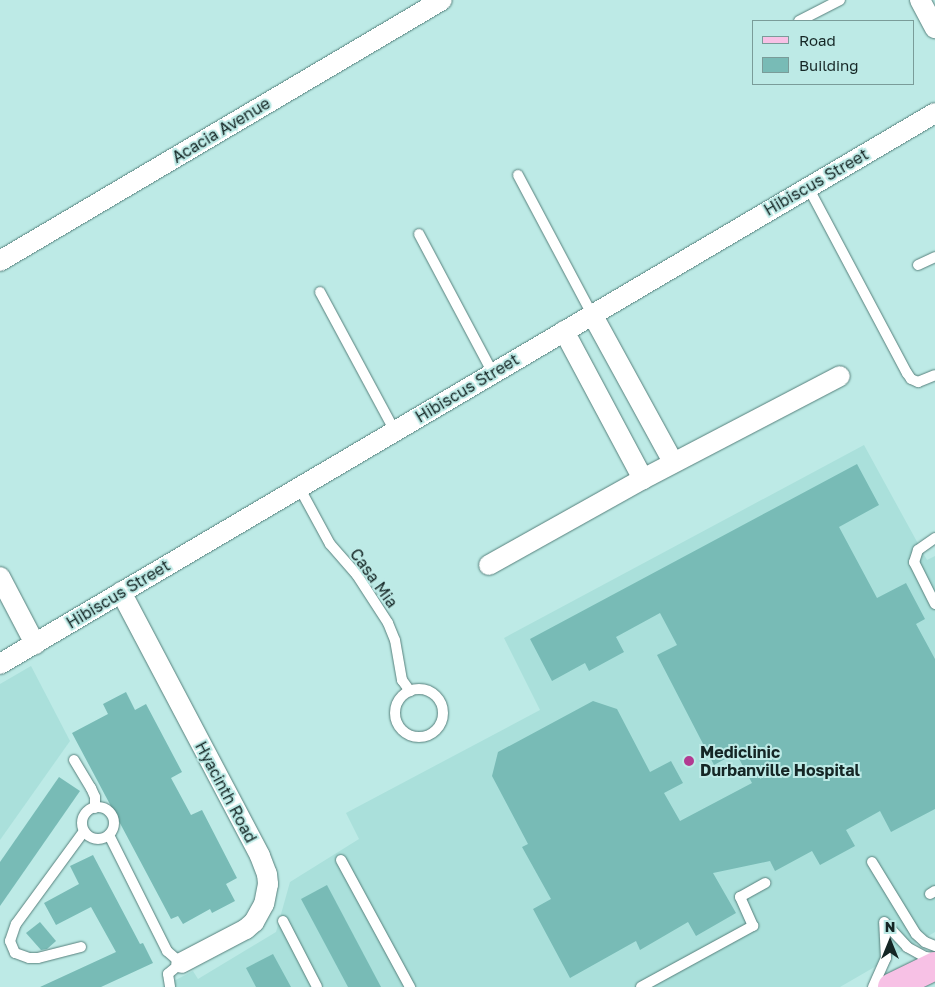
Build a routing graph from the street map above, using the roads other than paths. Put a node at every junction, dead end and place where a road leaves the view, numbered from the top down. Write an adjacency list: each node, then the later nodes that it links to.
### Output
1 (442, 0): 11 (street, Acacia Avenue)
2 (840, 0): 4 (lane)
3 (920, 0): 5 (street)
4 (801, 20)
5 (935, 28)
6 (935, 113): 8 (street, Hibiscus Street)
7 (518, 175): 14 (lane)
8 (808, 187): 14 (street, Hibiscus Street); 17 (lane)
9 (419, 234): 16 (lane)
10 (935, 257): 12 (lane)
11 (0, 261)
12 (918, 265)
13 (320, 292): 19 (lane)
14 (592, 314): 15 (street, Hibiscus Street); 20 (street)
15 (564, 331): 16 (street, Hibiscus Street); 21 (street)
16 (493, 373): 19 (street, Hibiscus Street)
17 (935, 374)
18 (840, 376): 20 (street)
19 (395, 431): 22 (street, Hibiscus Street)
20 (673, 462): 21 (street)
21 (643, 478): 24 (street)
22 (298, 488): 26 (street, Hibiscus Street); 30 (lane, Casa Mia)
23 (935, 538): 27 (lane)
24 (489, 565)
25 (0, 577): 28 (street)
26 (121, 592): 28 (street, Hibiscus Street); 42 (street, Hyacinth Road)
27 (935, 604)
28 (35, 644): 29 (street, Hibiscus Street)
29 (0, 664)
30 (410, 691): 30 (lane)
31 (74, 760): 32 (lane)
32 (95, 808): 33 (lane); 34 (lane)
33 (84, 831): 34 (lane); 40 (lane)
34 (109, 835): 42 (lane)
35 (342, 860): 46 (lane)
36 (872, 862): 39 (lane)
37 (765, 883): 47 (lane)
38 (283, 921): 45 (lane)
39 (935, 946)
40 (82, 947)
41 (935, 958): 48 (lane)
42 (181, 963): 44 (lane)
43 (935, 966): 49 (main road)
44 (170, 987)
45 (317, 987)
46 (410, 987)
47 (641, 987)
48 (873, 987)
49 (892, 987)

